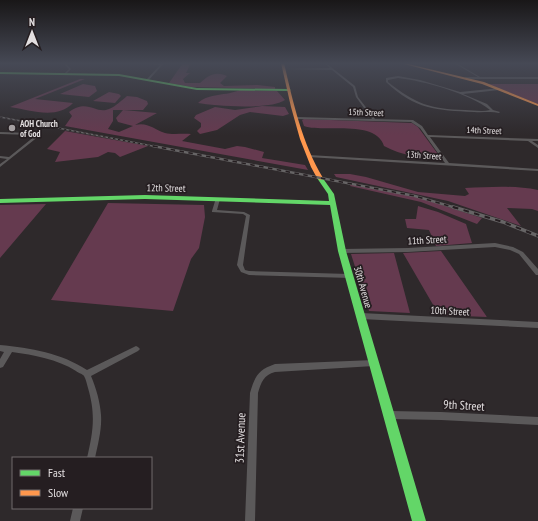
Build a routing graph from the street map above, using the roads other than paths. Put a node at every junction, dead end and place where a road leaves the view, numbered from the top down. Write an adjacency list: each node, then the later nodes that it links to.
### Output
1 (188, 87): 6 (street)
2 (354, 87): 12 (street)
3 (395, 87): 9 (street)
4 (440, 87): 7 (street)
5 (500, 88): 7 (street); 8 (street)
6 (289, 90): 11 (street, 30th Avenue)
7 (462, 94): 9 (street)
8 (538, 105)
9 (491, 110): 10 (street)
10 (499, 112)
11 (297, 118): 12 (street, 15th Street); 18 (street, 30th Avenue)
12 (374, 119): 14 (street, 15th Street)
13 (0, 133): 20 (street)
14 (429, 136): 15 (street, 14th Street); 21 (street, 15th Street)
15 (528, 139): 16 (street, 14th Street); 17 (street)
16 (538, 140)
17 (538, 148)
18 (309, 156): 21 (street, 13th Street); 26 (street, 30th Avenue)
19 (0, 157): 20 (street)
20 (10, 158): 22 (street)
21 (448, 165): 23 (street, 13th Street)
22 (0, 166)
23 (538, 170)
24 (218, 199): 25 (street, 12th Street); 26 (street, 12th Street); 29 (street)
25 (0, 201)
26 (332, 203): 27 (street, 30th Avenue)
27 (342, 251): 28 (street, 11th Street); 29 (street, 30th Avenue)
28 (538, 273)
29 (349, 276): 30 (street, 30th Avenue)
30 (361, 316): 31 (street, 10th Street); 35 (street, 30th Avenue)
31 (538, 325)
32 (0, 348): 33 (street)
33 (10, 349): 36 (street); 37 (street)
34 (136, 349): 37 (street)
35 (374, 363): 38 (street, 30th Avenue); 43 (street, 31st Avenue)
36 (0, 365)
37 (87, 374): 40 (street)
38 (390, 415): 39 (street, 9th Street); 44 (street, 30th Avenue)
39 (538, 421)
40 (91, 457)
41 (78, 509): 42 (street)
42 (75, 521)
43 (250, 521)
44 (419, 521)

